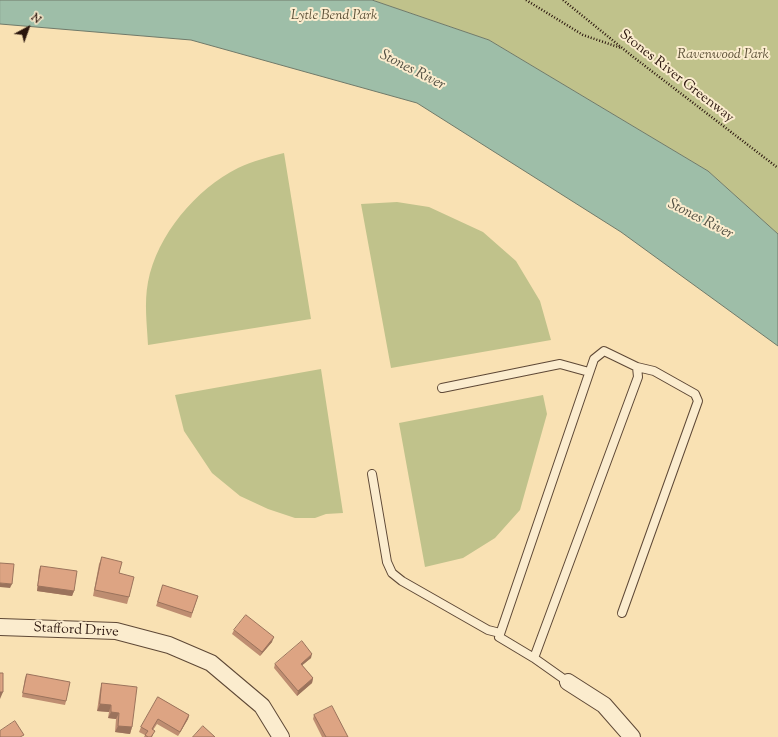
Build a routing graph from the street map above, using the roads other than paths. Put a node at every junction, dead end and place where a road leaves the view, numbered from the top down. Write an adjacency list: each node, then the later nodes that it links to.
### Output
1 (637, 367): 2 (lane); 5 (lane); 8 (lane)
2 (589, 372): 3 (lane); 7 (lane)
3 (442, 388)
4 (372, 474): 7 (lane)
5 (622, 613)
6 (0, 627): 10 (street, Stafford Drive)
7 (500, 633): 8 (lane)
8 (534, 658): 9 (lane)
9 (568, 682): 11 (street)
10 (281, 737)
11 (632, 737)

